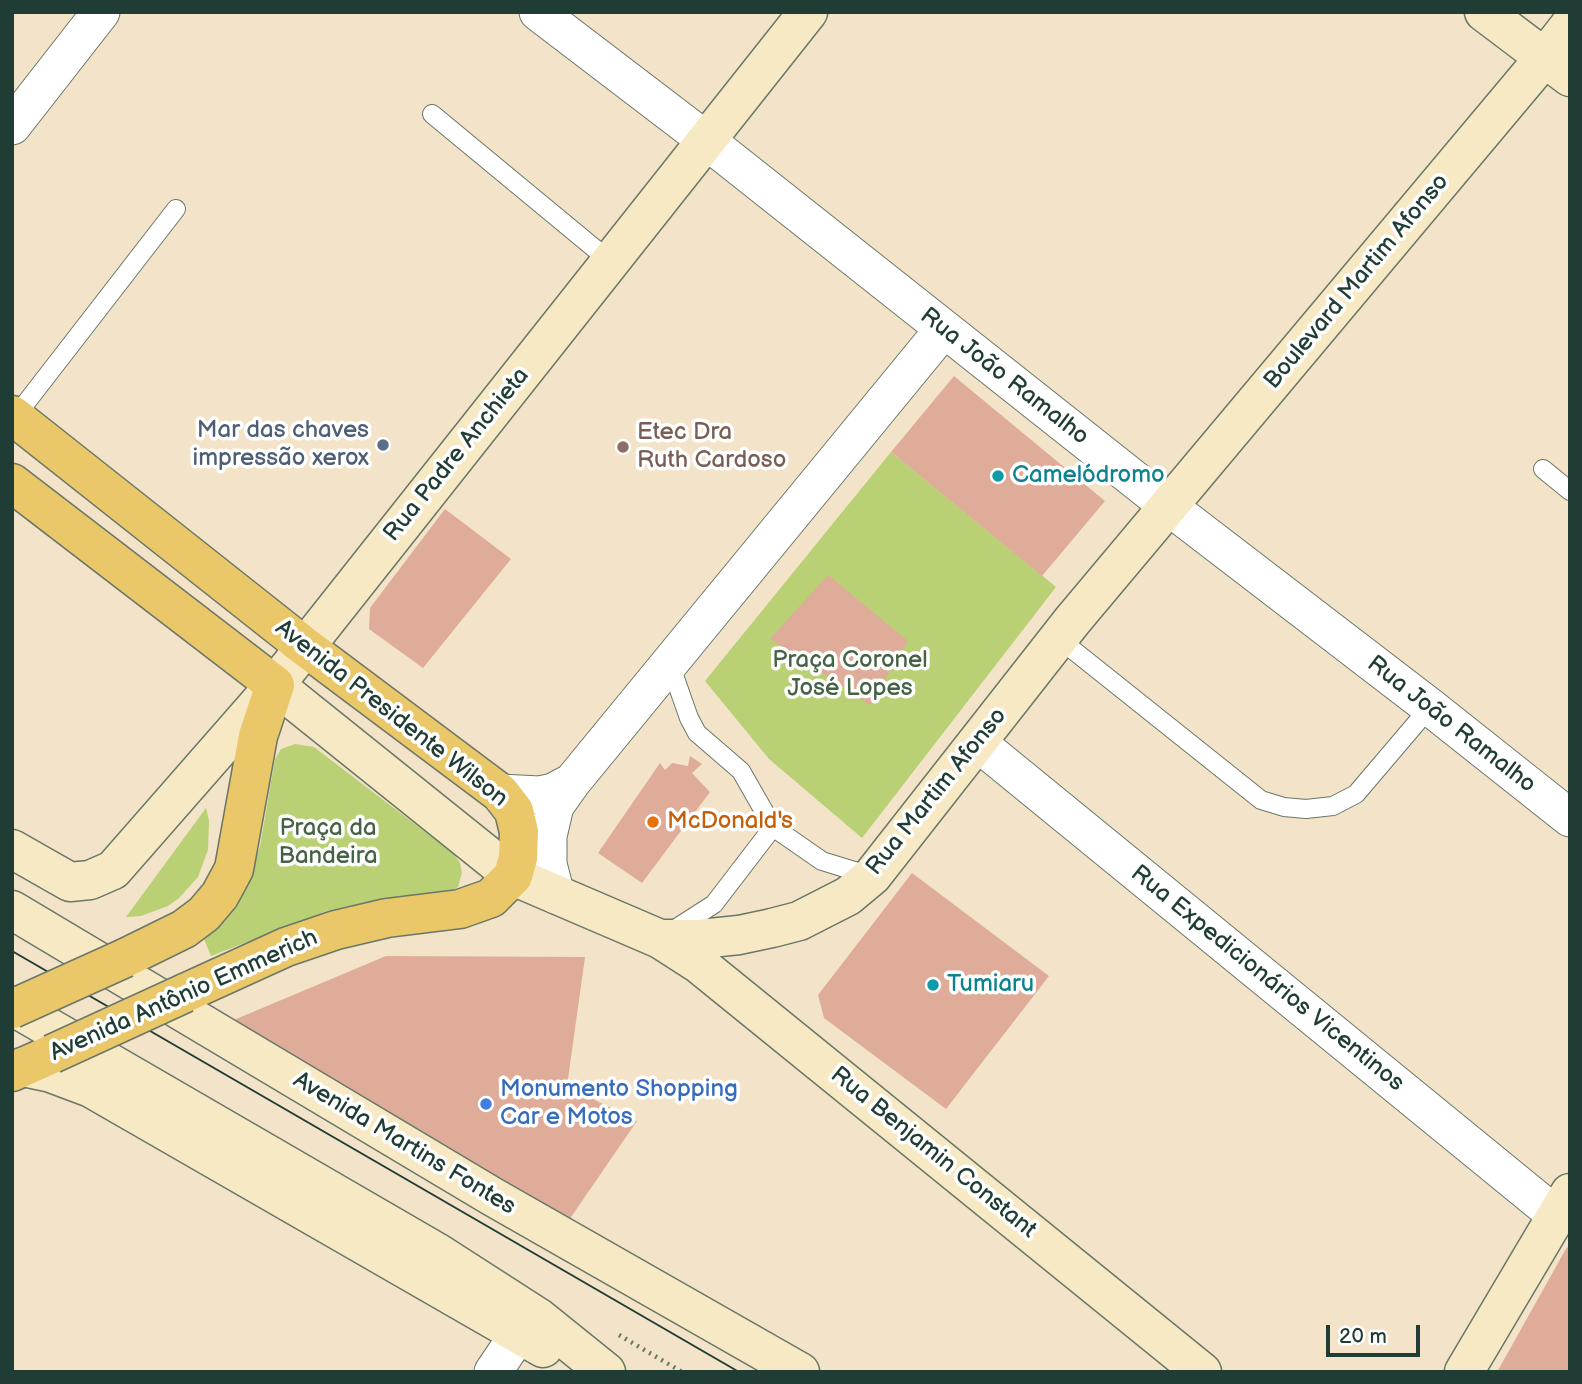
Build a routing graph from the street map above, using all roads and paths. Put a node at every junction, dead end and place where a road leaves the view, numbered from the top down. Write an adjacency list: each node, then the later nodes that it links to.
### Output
1 (101, 12): 8 (street)
2 (538, 12): 9 (street, Rua João Ramalho)
3 (808, 12): 9 (main road, Rua Padre Anchieta)
4 (1484, 12): 6 (main road)
5 (1570, 25): 6 (main road)
6 (1558, 67): 17 (main road, Boulevard Martim Afonso)
7 (432, 114): 11 (lane)
8 (12, 126)
9 (708, 141): 11 (main road, Rua Padre Anchieta); 12 (street, Rua João Ramalho)
10 (176, 209): 13 (lane)
11 (611, 262): 19 (main road, Rua Padre Anchieta)
12 (943, 330): 17 (street, Rua João Ramalho); 20 (street)
13 (14, 416): 19 (main road, Avenida Presidente Wilson)
14 (1543, 469): 16 (lane)
15 (12, 483): 21 (main road, Avenida Presidente Wilson)
16 (1570, 491)
17 (1168, 506): 18 (main road, Rua Martim Afonso); 22 (street, Rua João Ramalho)
18 (1058, 638): 22 (lane); 23 (main road, Rua Martim Afonso)
19 (304, 646): 21 (main road, Rua Padre Anchieta); 25 (main road, Avenida Presidente Wilson)
20 (670, 664): 24 (street); 27 (lane)
21 (275, 685): 28 (main road, Rua Padre Anchieta); 29 (main road, Avenida Presidente Wilson); 34 (main road, bridge)
22 (1430, 707): 26 (street, Rua João Ramalho)
23 (978, 743): 30 (main road, Rua Martim Afonso); 36 (street, Rua Expedicionários Vicentinos)
24 (572, 782): 25 (street); 31 (street)
25 (500, 793): 29 (main road, Avenida Presidente Wilson)
26 (1570, 818)
27 (773, 827): 30 (lane); 33 (lane)
28 (12, 849)
29 (513, 876): 31 (main road, Rua Martim Afonso); 35 (main road, Avenida Antônio Emmerich, bridge)
30 (872, 876): 33 (main road, Rua Martim Afonso)
31 (556, 895): 33 (main road, Rua Martim Afonso)
32 (12, 910): 41 (main road, Avenida Martins Fontes)
33 (660, 939): 42 (main road, Rua Benjamin Constant)
34 (12, 1007): 40 (main road)
35 (29, 1064): 37 (main road)
36 (1563, 1204): 43 (main road)
37 (517, 1335): 38 (street); 39 (main road)
38 (493, 1372)
39 (587, 1372)
40 (606, 1372)
41 (800, 1372)
42 (1202, 1372)
43 (1464, 1372)

